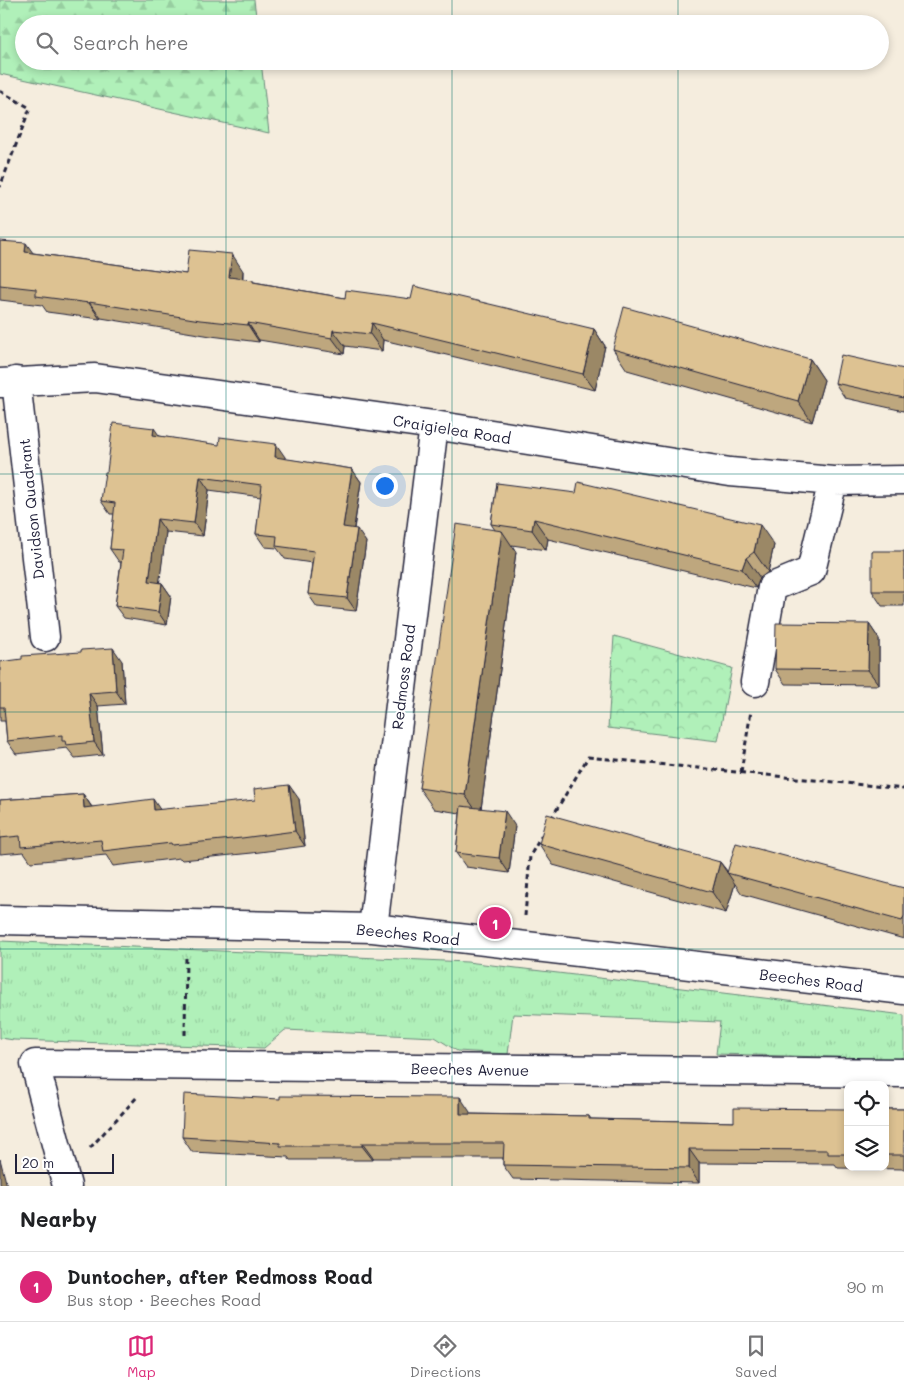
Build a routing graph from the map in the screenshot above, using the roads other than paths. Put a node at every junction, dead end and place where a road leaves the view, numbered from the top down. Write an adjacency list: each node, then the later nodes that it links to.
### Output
1 (8, 382): 2 (street, Craigielea Road); 5 (street, Davidson Quadrant)
2 (434, 425): 4 (street, Craigielea Road); 8 (street, Redmoss Road)
3 (904, 480): 4 (street, Craigielea Road)
4 (833, 481): 6 (street)
5 (45, 637)
6 (755, 682)
7 (0, 920): 8 (street, Beeches Road)
8 (373, 928): 9 (street, Beeches Road)
9 (904, 990)
10 (904, 1073): 11 (street, Beeches Avenue)
11 (65, 1181)

